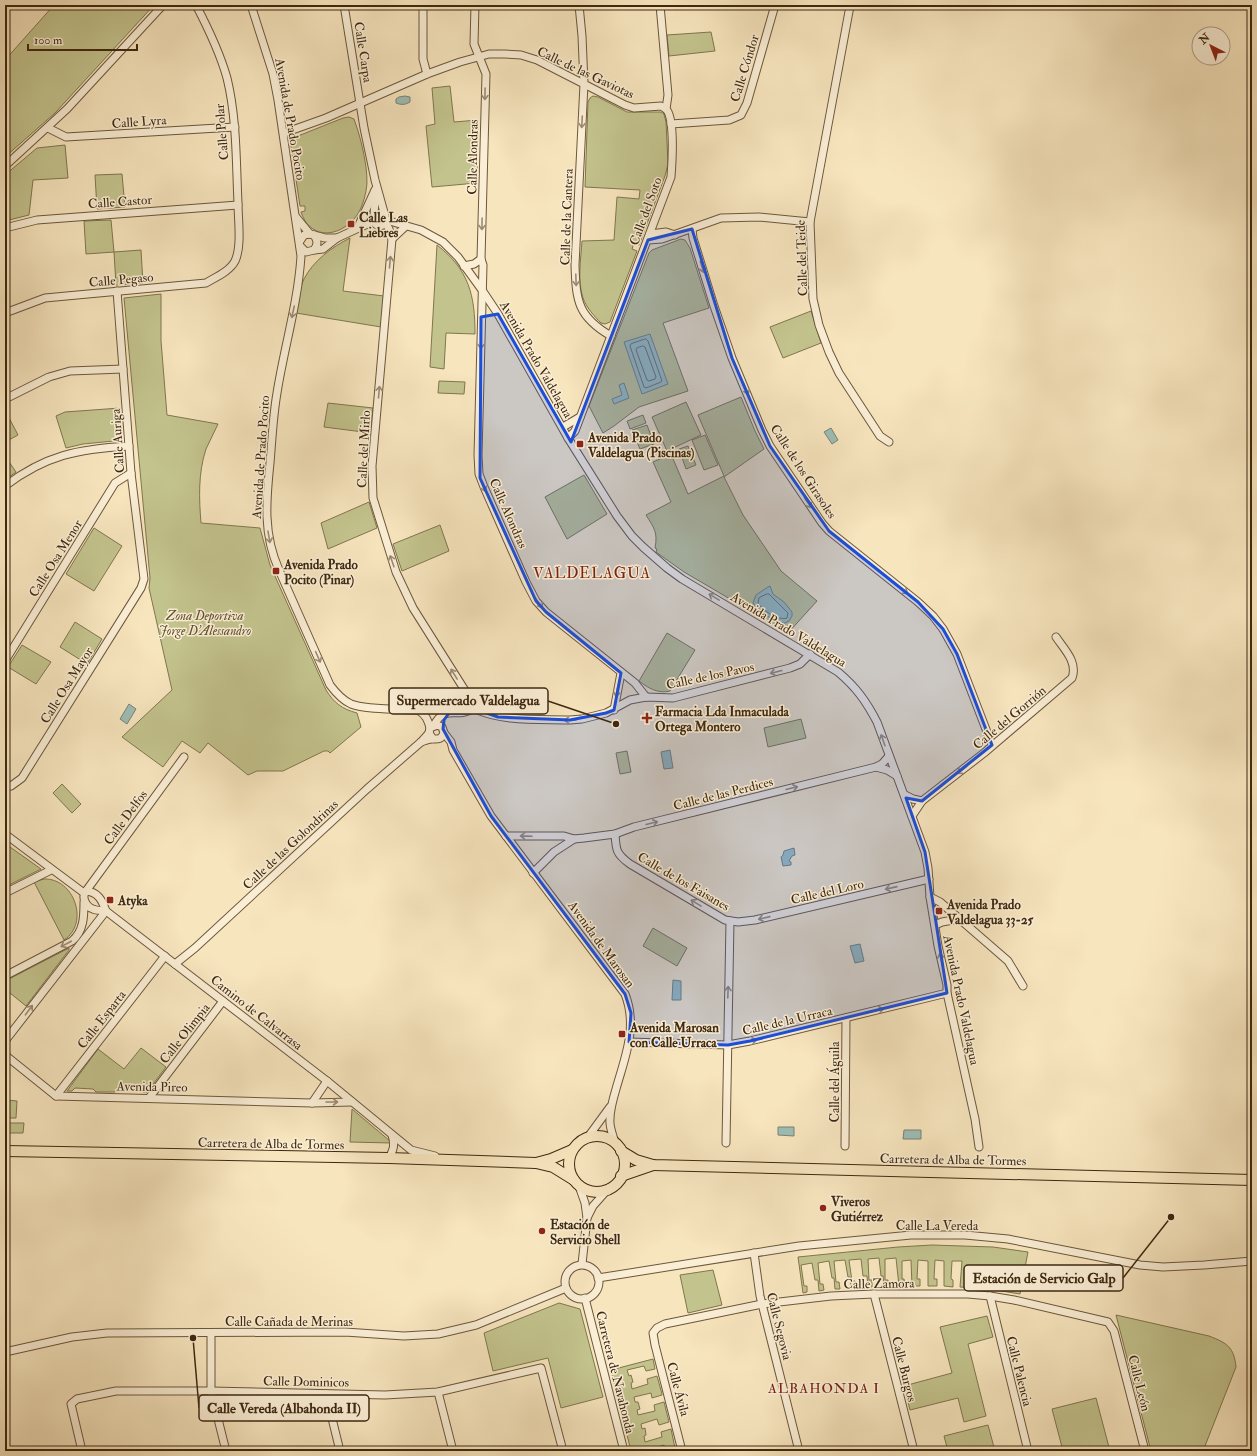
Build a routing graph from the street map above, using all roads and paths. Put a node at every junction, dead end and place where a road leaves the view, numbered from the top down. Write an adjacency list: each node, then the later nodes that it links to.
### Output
1 (163, 5): 18 (street)
2 (196, 5): 17 (street, Calle Polar)
3 (251, 5): 19 (street, Avenida de Prado Pocito)
4 (344, 5): 14 (street, Calle Carpa)
5 (423, 5): 12 (street)
6 (475, 5): 11 (street, Calle Alondras)
7 (579, 5): 13 (street, Calle de la Cantera)
8 (660, 5): 15 (street, Calle del Soto)
9 (775, 5): 16 (street, Calle Cóndor)
10 (850, 6): 28 (street, Calle del Teide)
11 (478, 57): 12 (street, Calle de las Gaviotas); 13 (street, Calle de las Gaviotas); 41 (street, Calle Alondras, one-way to 41)
12 (427, 74): 14 (street, Calle de las Gaviotas)
13 (584, 84): 15 (street, Calle de las Gaviotas); 49 (street, Calle de la Cantera, one-way to 49)
14 (359, 103): 19 (street, Calle de las Gaviotas); 21 (street)
15 (666, 109): 16 (street, Calle del Soto)
16 (671, 124): 27 (street, Calle del Soto)
17 (235, 127): 18 (street, Calle Lyra); 23 (street, Calle Polar)
18 (48, 128): 20 (street)
19 (284, 132): 24 (street, Avenida de Prado Pocito)
20 (5, 166)
21 (375, 180): 22 (street); 26 (street)
22 (375, 190): 25 (street); 30 (street)
23 (238, 206): 31 (street, Calle Castor); 42 (street, Calle Polar)
24 (296, 216): 34 (street, Avenida de Prado Pocito); 39 (street, Avenida de Prado Pocito)
25 (374, 219): 26 (street, Avenida Prado Valdelagua); 30 (street)
26 (385, 219): 29 (street, Avenida Prado Valdelagua); 38 (street, Calle del Mirlo)
27 (656, 219): 33 (street); 36 (street, Calle del Soto)
28 (810, 222): 32 (street); 55 (street, Calle del Teide)
29 (406, 226): 38 (street); 43 (street, Avenida Prado Valdelagua)
30 (358, 227): 37 (street)
31 (5, 228)
32 (692, 230): 35 (street); 70 (street, Calle de los Girasoles, one-way to 70)
33 (666, 232): 35 (street); 36 (street)
34 (312, 234): 37 (street); 39 (street); 40 (street)
35 (676, 235): 36 (street)
36 (649, 237): 49 (street, Calle del Soto)
37 (337, 238): 40 (street)
38 (392, 239): 65 (street, Calle del Mirlo, one-way to 38)
39 (300, 243): 40 (street); 69 (street, Avenida de Prado Pocito, one-way to 69)
40 (314, 250)
41 (481, 259): 43 (street); 44 (street, Calle Alondras)
42 (234, 262): 45 (street, Calle Pegaso)
43 (464, 266): 44 (street, Avenida Prado Valdelagua)
44 (482, 290): 47 (street, Avenida Prado Valdelagua); 48 (street, Calle Alondras)
45 (117, 291): 46 (street, Calle Pegaso); 50 (street, Calle Auriga)
46 (5, 313)
47 (498, 314): 48 (street); 53 (street, Avenida Prado Valdelagua)
48 (481, 317): 63 (street, Calle Alondras, one-way to 63)
49 (611, 336): 52 (street, Calle del Soto)
50 (123, 369): 51 (street); 56 (street, Calle Auriga)
51 (5, 399)
52 (580, 417): 53 (street); 54 (street, Calle del Soto)
53 (563, 427): 54 (street, Avenida Prado Valdelagua)
54 (568, 438): 61 (street, Avenida Prado Valdelagua, one-way to 54)
55 (890, 442)
56 (129, 446): 57 (street, Calle Auriga); 58 (street)
57 (131, 474): 59 (street, Calle Auriga); 62 (street, Calle Osa Menor)
58 (5, 486)
59 (141, 588): 76 (street, Calle Osa Mayor)
60 (1056, 637): 70 (street, Calle del Gorrión)
61 (810, 654): 64 (street, Calle de los Pavos, one-way to 64); 72 (street, Avenida Prado Valdelagua, one-way to 61)
62 (5, 661)
63 (621, 673): 64 (street, Calle Alondras); 66 (street, one-way to 66)
64 (646, 697): 66 (street, Calle de los Pavos)
65 (473, 708): 66 (street, Calle de los Pavos, one-way to 65); 67 (street)
66 (614, 710)
67 (449, 713): 68 (street); 69 (street)
68 (444, 731): 69 (street); 69 (street); 71 (street, Avenida de Prado Pocito)
69 (433, 733): 71 (street, Avenida de Prado Pocito); 98 (street, Calle de las Golondrinas)
70 (992, 745): 78 (street, Calle del Gorrión, one-way to 78)
71 (454, 750): 82 (street, Avenida de Prado Pocito)
72 (889, 756): 74 (street, Calle de las Perdices); 75 (street, Avenida Prado Valdelagua)
73 (184, 757): 90 (street, Calle Delfos)
74 (876, 767): 75 (street); 81 (street, Calle de las Perdices, one-way to 74)
75 (897, 776): 77 (street, Avenida Prado Valdelagua)
76 (5, 787)
77 (905, 795): 78 (street); 79 (street, Avenida Prado Valdelagua)
78 (922, 801): 79 (street, Calle del Gorrión)
79 (912, 816): 88 (street, Avenida Prado Valdelagua)
80 (5, 834): 86 (street)
81 (615, 834): 84 (street, Calle de las Perdices); 94 (street, Calle de los Faisanes, one-way to 81)
82 (506, 836): 83 (street, Calle de las Perdices, one-way to 82); 87 (street, Avenida de Marosan)
83 (553, 837): 84 (street, Calle de las Perdices); 85 (street)
84 (574, 839): 85 (street, Calle de las Perdices)
85 (556, 850): 87 (street, Calle de las Perdices)
86 (51, 870): 89 (street); 90 (street)
87 (534, 872): 105 (street, Avenida de Marosan)
88 (929, 879): 91 (street, Avenida Prado Valdelagua); 94 (street, Calle del Loro, one-way to 94)
89 (5, 893)
90 (84, 895): 92 (street); 92 (street); 96 (street)
91 (930, 897): 93 (street); 95 (street, Avenida Prado Valdelagua)
92 (103, 908): 96 (street); 97 (street, Camino de Calvarrasa)
93 (959, 919): 95 (street); 100 (street)
94 (730, 921): 106 (street, Calle de los Faisanes, one-way to 94)
95 (935, 925): 101 (street, Avenida Prado Valdelagua, one-way to 95)
96 (81, 938): 99 (street, one-way to 99); 104 (street, one-way to 96)
97 (165, 956): 98 (street, Camino de Calvarrasa); 109 (street, Calle Esparta)
98 (175, 964): 102 (street, Camino de Calvarrasa)
99 (5, 976)
100 (1023, 986)
101 (947, 993): 103 (street, Calle de la Urraca, one-way to 101); 119 (street, Avenida Prado Valdelagua)
102 (223, 1001): 108 (street, Camino de Calvarrasa); 110 (street, Calle Olimpia)
103 (846, 1018): 106 (street, Calle de la Urraca, one-way to 103); 117 (street, Calle del Águila)
104 (5, 1041)
105 (629, 1042): 106 (street, Calle de la Urraca); 113 (street, Avenida de Marosan)
106 (728, 1044): 116 (street, Calle de los Faisanes)
107 (5, 1055): 109 (street)
108 (327, 1081): 111 (street, Camino de Calvarrasa); 112 (street)
109 (56, 1096): 110 (street, Avenida Pireo)
110 (149, 1098): 112 (street, Avenida Pireo)
111 (352, 1102): 112 (street, Avenida Pireo, one-way to 111); 114 (street, Camino de Calvarrasa)
112 (312, 1103)
113 (611, 1106): 115 (street, Avenida de Marosan); 118 (street, Avenida de Marosan)
114 (392, 1135): 122 (street); 123 (street, Camino de Calvarrasa)
115 (588, 1137): 118 (main road); 120 (main road)
116 (726, 1143)
117 (845, 1146)
118 (618, 1147): 125 (main road, Carretera de Alba de Tormes); 126 (main road)
119 (979, 1147)
120 (572, 1150): 124 (main road, Carretera de Alba de Tormes); 128 (main road)
121 (5, 1151): 122 (main road, Carretera de Alba de Tormes)
122 (390, 1158): 123 (main road, Carretera de Alba de Tormes)
123 (449, 1160): 124 (main road, Carretera de Alba de Tormes)
124 (536, 1162): 128 (main road, Carretera de Alba de Tormes)
125 (653, 1165): 126 (main road, Carretera de Alba de Tormes); 127 (main road, Carretera de Alba de Tormes)
126 (621, 1176): 129 (main road)
127 (1252, 1180)
128 (576, 1182): 129 (main road); 130 (street)
129 (609, 1188): 130 (street)
130 (587, 1218): 133 (street)
131 (754, 1253): 132 (street, Calle La Vereda); 134 (street, Calle La Vereda); 139 (street, Calle Segovia)
132 (1252, 1261)
133 (582, 1264): 134 (street); 135 (street)
134 (598, 1278): 138 (street)
135 (566, 1288): 138 (street); 141 (street, Calle Cañada de Merinas)
136 (874, 1294): 137 (street, Calle Zamora); 139 (street, Calle Zamora); 155 (street, Calle Burgos)
137 (990, 1296): 140 (street, Calle Zamora); 156 (street, Calle Palencia)
138 (585, 1298): 152 (street, Carretera de Navahonda)
139 (762, 1304): 142 (street, Calle Zamora); 154 (street, Calle Segovia)
140 (1108, 1322): 157 (street, Calle León)
141 (211, 1333): 143 (street, Calle Cañada de Merinas); 144 (street)
142 (653, 1333): 153 (street, Calle Ávila)
143 (5, 1352)
144 (211, 1391): 146 (street, Calle Dominicos); 147 (street, Calle Dominicos); 148 (street)
145 (438, 1392): 146 (street, Calle Dominicos); 150 (street); 151 (street, Calle Dominicos)
146 (326, 1394): 149 (street)
147 (82, 1451)
148 (226, 1451)
149 (340, 1451)
150 (453, 1451)
151 (563, 1451)
152 (624, 1451)
153 (682, 1451)
154 (799, 1451)
155 (914, 1451)
156 (1028, 1451)
157 (1145, 1451)

